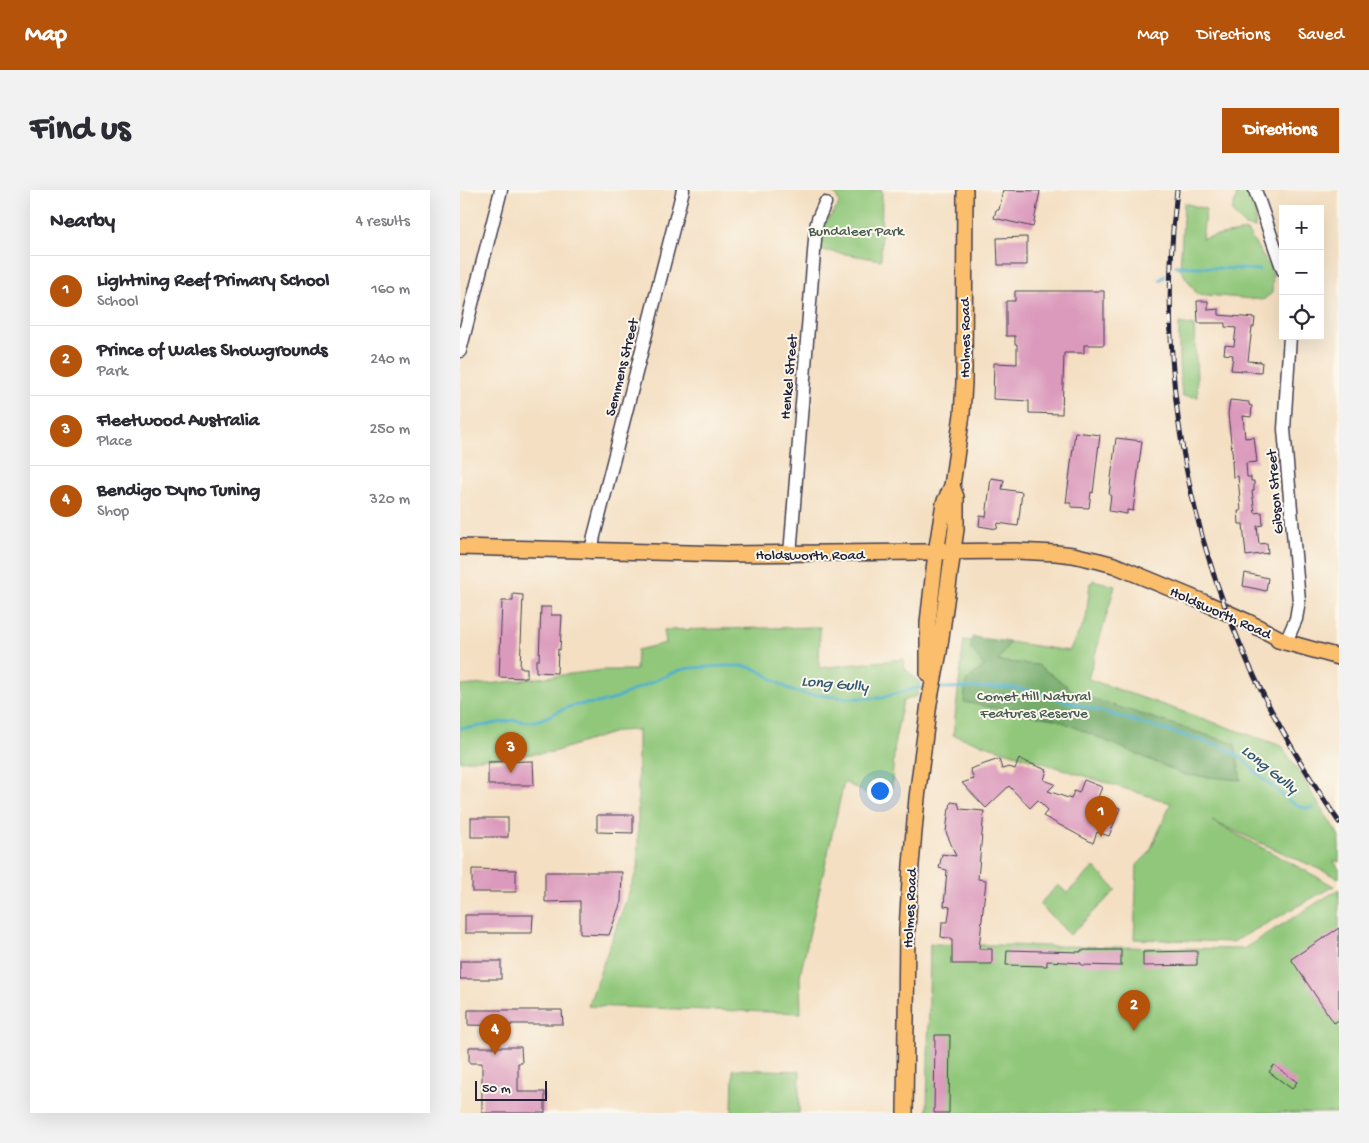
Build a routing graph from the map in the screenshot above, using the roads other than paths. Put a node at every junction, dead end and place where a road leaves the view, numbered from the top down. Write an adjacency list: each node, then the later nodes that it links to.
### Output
1 (502, 190): 8 (street)
2 (684, 190): 11 (street, Semmens Street)
3 (965, 190): 9 (main road, Holmes Road)
4 (1255, 190): 6 (street)
5 (825, 203): 14 (street, Henkel Street)
6 (1279, 259)
7 (1290, 340): 15 (street, Gibson Street)
8 (460, 351)
9 (952, 486): 12 (main road, Holmes Road); 13 (main road, Holmes Road)
10 (460, 548): 11 (main road, Holdsworth Road)
11 (591, 552): 14 (main road, Holdsworth Road)
12 (953, 552): 13 (main road, Holdsworth Road); 15 (main road, Holdsworth Road); 17 (main road, Holmes Road)
13 (936, 553): 14 (main road, Holdsworth Road); 17 (main road, Holmes Road)
14 (790, 554)
15 (1286, 642): 16 (main road, Holdsworth Road)
16 (1339, 657)
17 (930, 690): 18 (main road, Holmes Road)
18 (905, 1113)

